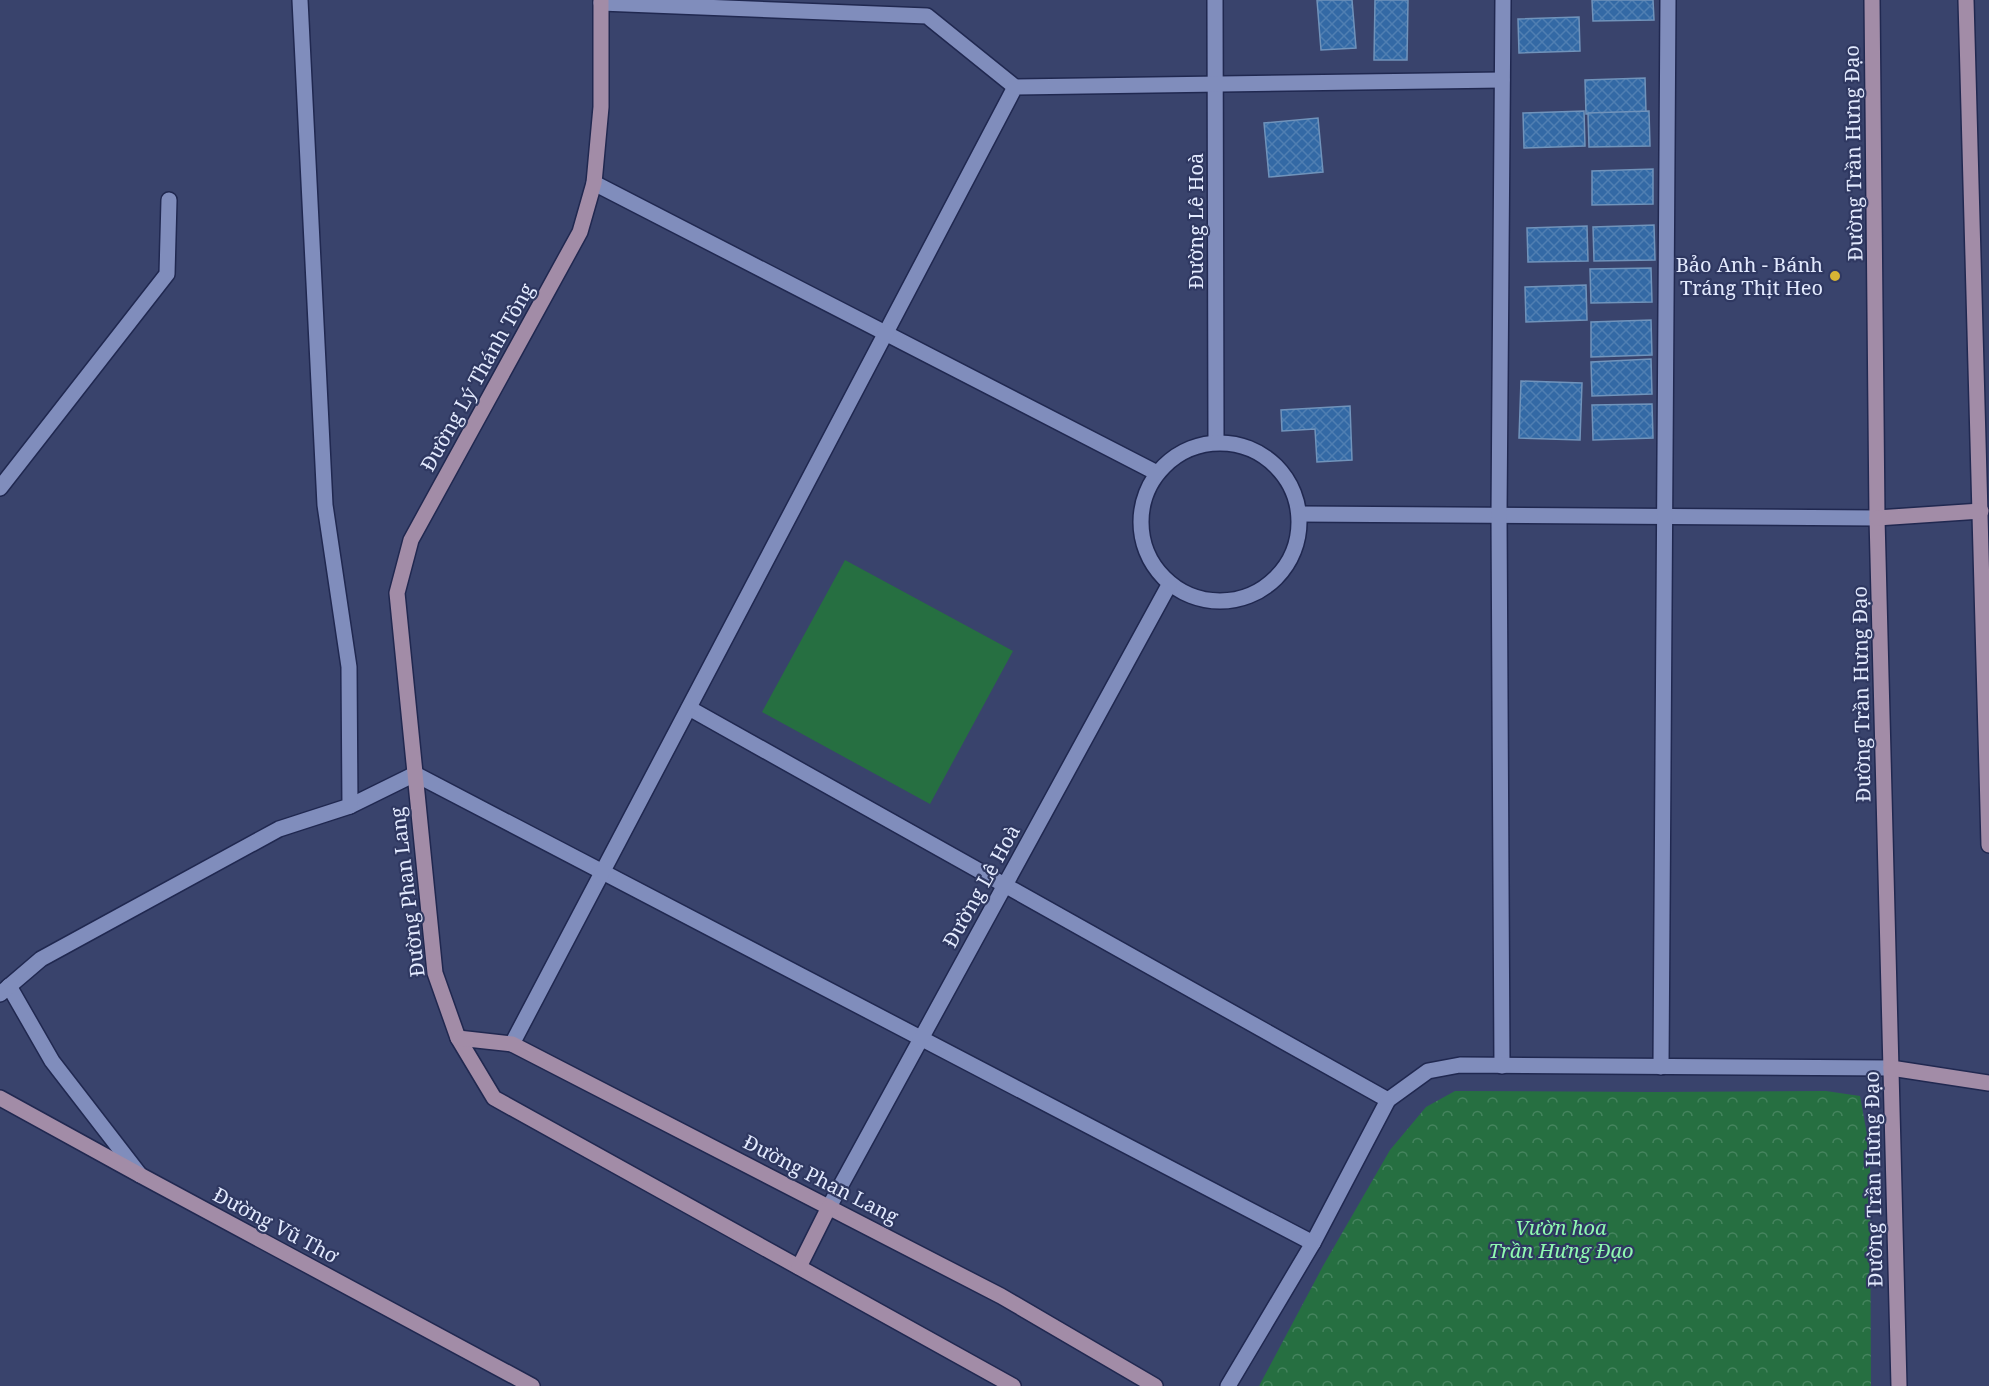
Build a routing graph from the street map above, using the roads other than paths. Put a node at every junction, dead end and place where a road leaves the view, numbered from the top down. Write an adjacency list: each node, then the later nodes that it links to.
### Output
1 (300, 0): 28 (street)
2 (927, 0): 9 (street)
3 (1215, 0): 11 (street, Đường Lê Hoà)
4 (1503, 0): 10 (street)
5 (1668, 0): 22 (street)
6 (1872, 0): 23 (main road, Đường Trần Hưng Đạo)
7 (1966, 0): 19 (main road)
8 (601, 2): 9 (street); 13 (main road, Đường Lý Thánh Tông)
9 (927, 16): 12 (street)
10 (1502, 80): 11 (street); 21 (street)
11 (1215, 84): 12 (street); 16 (street, Đường Lê Hoà)
12 (1015, 87): 15 (street)
13 (594, 183): 15 (street); 27 (main road, Đường Lý Thánh Tông)
14 (169, 200): 18 (street)
15 (885, 333): 17 (street); 26 (street)
16 (1216, 442): 17 (street); 20 (street)
17 (1157, 473): 25 (street)
18 (0, 488)
19 (1981, 511): 23 (main road); 24 (main road)
20 (1299, 514): 21 (street); 25 (street)
21 (1499, 516): 22 (street); 36 (street)
22 (1665, 516): 23 (street); 37 (street)
23 (1877, 518): 38 (main road, Đường Trần Hưng Đạo)
24 (1985, 539): 29 (main road)
25 (1169, 585): 31 (street, Đường Lê Hoà)
26 (689, 708): 30 (street); 31 (street)
27 (415, 774): 28 (street); 30 (street); 33 (main road, Đường Phan Lang)
28 (350, 806): 32 (street)
29 (1989, 845)
30 (603, 871): 34 (street); 35 (street)
31 (1005, 885): 34 (street, Đường Lê Hoà); 41 (street)
32 (5, 990): 42 (street)
33 (458, 1038): 35 (main road, Đường Phan Lang); 45 (main road, Đường Phan Lang)
34 (921, 1038): 43 (street, Đường Lê Hoà); 44 (street)
35 (512, 1044): 43 (main road, Đường Phan Lang)
36 (1502, 1066): 37 (street); 41 (street)
37 (1661, 1067): 38 (street)
38 (1891, 1068): 39 (main road); 50 (main road, Đường Trần Hưng Đạo)
39 (1989, 1083)
40 (0, 1098): 42 (main road, Đường Vũ Thơ)
41 (1388, 1100): 44 (street)
42 (140, 1176): 46 (main road, Đường Vũ Thơ)
43 (829, 1207): 45 (main road); 48 (main road, Đường Phan Lang)
44 (1312, 1243): 49 (street)
45 (799, 1267): 47 (main road, Đường Phan Lang)
46 (532, 1386)
47 (1013, 1386)
48 (1155, 1386)
49 (1228, 1386)
50 (1899, 1386)

